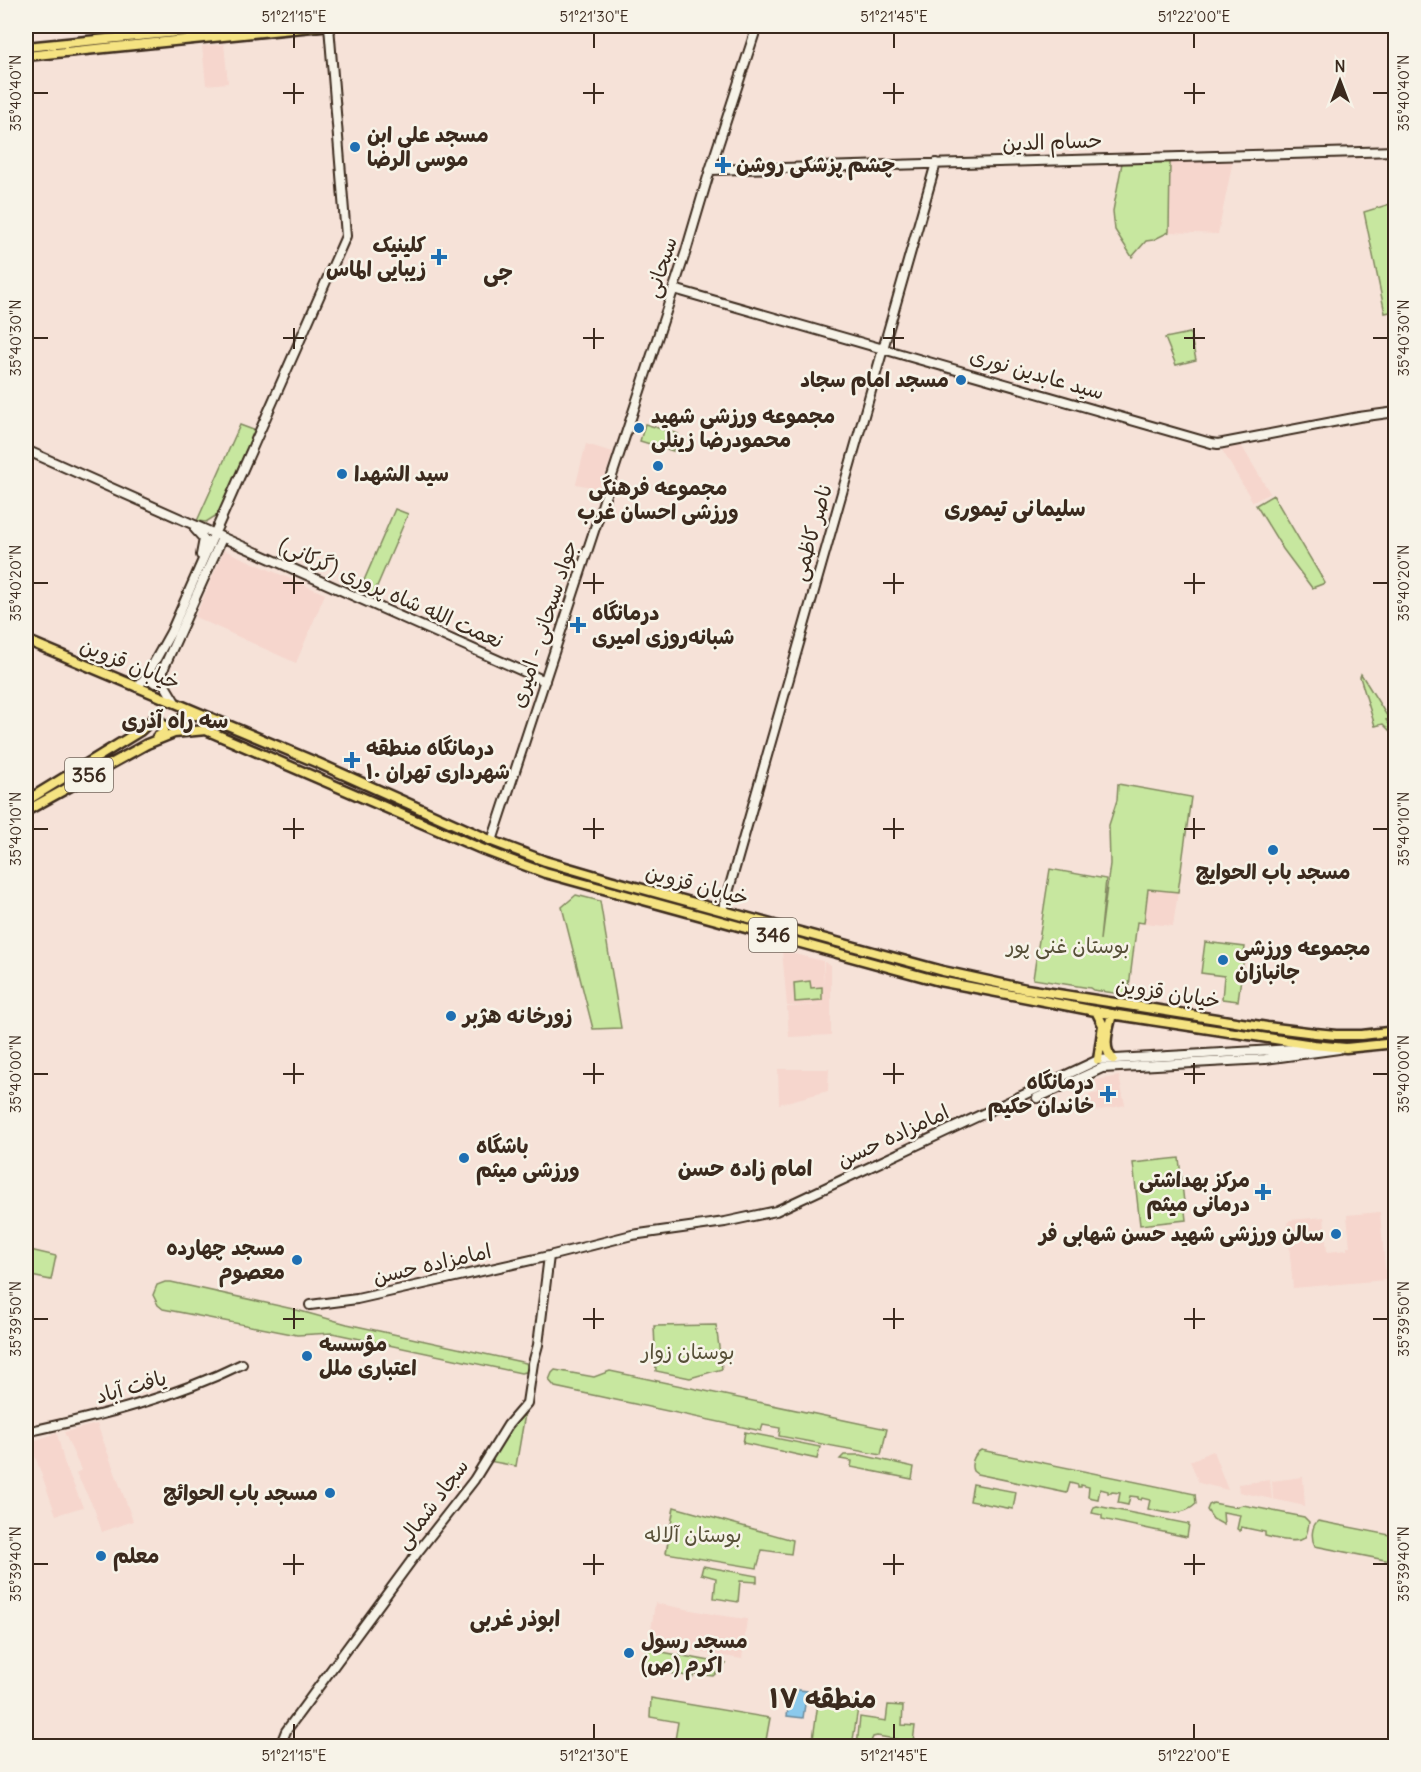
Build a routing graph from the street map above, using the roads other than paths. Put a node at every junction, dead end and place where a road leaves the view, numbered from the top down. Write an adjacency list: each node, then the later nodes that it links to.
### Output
1 (239, 26): 6 (main road)
2 (306, 26): 3 (main road); 6 (main road)
3 (322, 26)
4 (329, 26): 17 (main road)
5 (758, 26): 11 (main road, سبحانی)
6 (175, 36): 7 (main road); 8 (main road)
7 (26, 47)
8 (26, 56)
9 (1395, 151): 10 (main road, حسام الدین)
10 (936, 163): 11 (main road, حسام الدین); 13 (main road, ناصر کاظمی)
11 (710, 170): 12 (main road, سبحانی)
12 (674, 289): 13 (main road, سید عابدین نوری); 16 (main road, سبحانی)
13 (883, 349): 14 (main road, سید عابدین نوری); 36 (main road, ناصر کاظمی)
14 (1395, 412)
15 (26, 450): 18 (main road, نعمت الله شاه پروری (گرکانی))
16 (597, 520): 25 (main road, جواد سبحانی - امیری)
17 (221, 521): 19 (main road); 20 (main road)
18 (190, 524): 19 (main road, نعمت الله شاه پروری (گرکانی)); 21 (main road)
19 (199, 528): 20 (main road, نعمت الله شاه پروری (گرکانی))
20 (218, 536): 21 (main road); 24 (main road); 25 (main road, نعمت الله شاه پروری (گرکانی))
21 (199, 569): 23 (main road)
22 (26, 640): 26 (main road, خیابان قزوین / 346)
23 (149, 672): 24 (main road); 26 (main road)
24 (163, 672): 27 (main road)
25 (544, 681): 35 (main road, جواد سبحانی - امیری)
26 (137, 687): 27 (main road, خیابان قزوین / 346)
27 (175, 702): 28 (main road, خیابان قزوین / 346)
28 (210, 717): 29 (main road); 30 (main road, خیابان قزوین / 346)
29 (194, 731): 31 (main road, 356); 32 (main road, خیابان قزوین / 346)
30 (259, 739): 32 (main road); 35 (main road, خیابان قزوین / 346)
31 (147, 744): 33 (main road, 356); 34 (main road, 356)
32 (254, 750): 37 (main road, خیابان قزوین / 346)
33 (26, 801)
34 (26, 811)
35 (492, 841): 36 (main road, خیابان قزوین / 346)
36 (723, 910): 40 (main road, خیابان قزوین / 346)
37 (1095, 1011): 38 (main road, خیابان قزوین / 346); 45 (main road)
38 (1112, 1014): 42 (main road, خیابان قزوین / 346); 44 (main road)
39 (1395, 1031): 40 (main road, خیابان قزوین / 346)
40 (1315, 1033): 42 (main road)
41 (1395, 1043): 43 (main road, خیابان قزوین / 346)
42 (1313, 1045): 43 (main road, خیابان قزوین / 346); 44 (main road, امامزاده حسن)
43 (1346, 1048): 46 (main road)
44 (1113, 1059): 45 (main road, امامزاده حسن)
45 (1098, 1060): 47 (main road, امامزاده حسن)
46 (1036, 1098)
47 (549, 1256): 48 (main road, امامزاده حسن); 51 (main road, سجاد شمالی)
48 (310, 1305)
49 (242, 1364): 50 (main road, یافت آباد)
50 (26, 1432)
51 (280, 1746)

